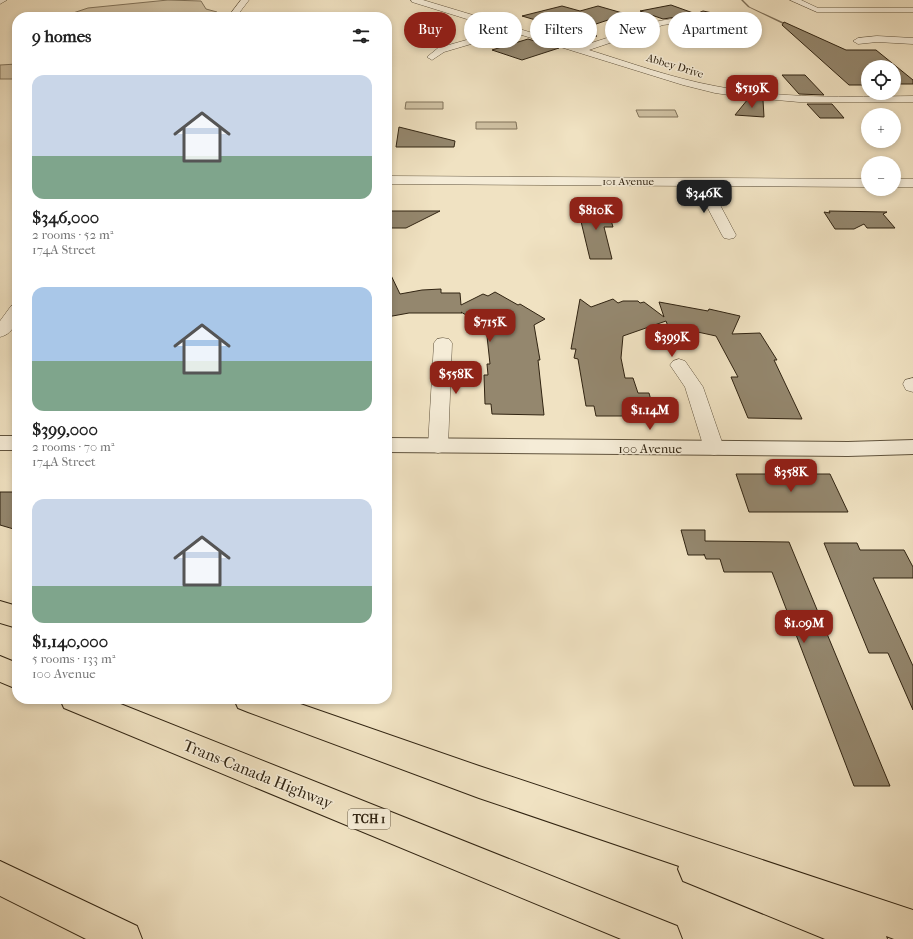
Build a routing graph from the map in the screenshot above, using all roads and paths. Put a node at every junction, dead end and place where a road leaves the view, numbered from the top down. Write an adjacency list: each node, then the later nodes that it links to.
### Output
1 (3, 0): 5 (street)
2 (245, 0): 7 (street)
3 (416, 0): 8 (street, Abbey Drive)
4 (794, 0): 6 (street)
5 (0, 2)
6 (913, 10)
7 (236, 12)
8 (464, 14)
9 (668, 22): 14 (street)
10 (522, 32): 14 (street, Abbey Drive)
11 (858, 41): 12 (street)
12 (913, 42)
13 (464, 43): 15 (street)
14 (580, 50): 16 (street, Abbey Drive)
15 (432, 57)
16 (912, 100)
17 (392, 180): 18 (street, 101 Avenue)
18 (701, 182): 19 (street, 101 Avenue); 22 (street)
19 (861, 183)
20 (901, 183): 21 (street)
21 (913, 183)
22 (729, 235)
23 (12, 316): 24 (street)
24 (0, 332)
25 (443, 343): 30 (street)
26 (678, 365): 32 (street)
27 (0, 443): 28 (street)
28 (12, 443)
29 (392, 445): 30 (street, 100 Avenue)
30 (438, 446): 32 (street, 100 Avenue)
31 (913, 447): 32 (street, 100 Avenue)
32 (714, 448)
33 (0, 612): 34 (highway)
34 (12, 616)
35 (0, 669): 36 (highway)
36 (12, 674)
37 (86, 704): 43 (highway, Trans-Canada Highway / TCH 1)
38 (262, 704): 39 (highway)
39 (479, 782): 41 (highway); 44 (highway)
40 (0, 878): 42 (highway)
41 (913, 928)
42 (124, 939)
43 (664, 939)
44 (869, 939)

